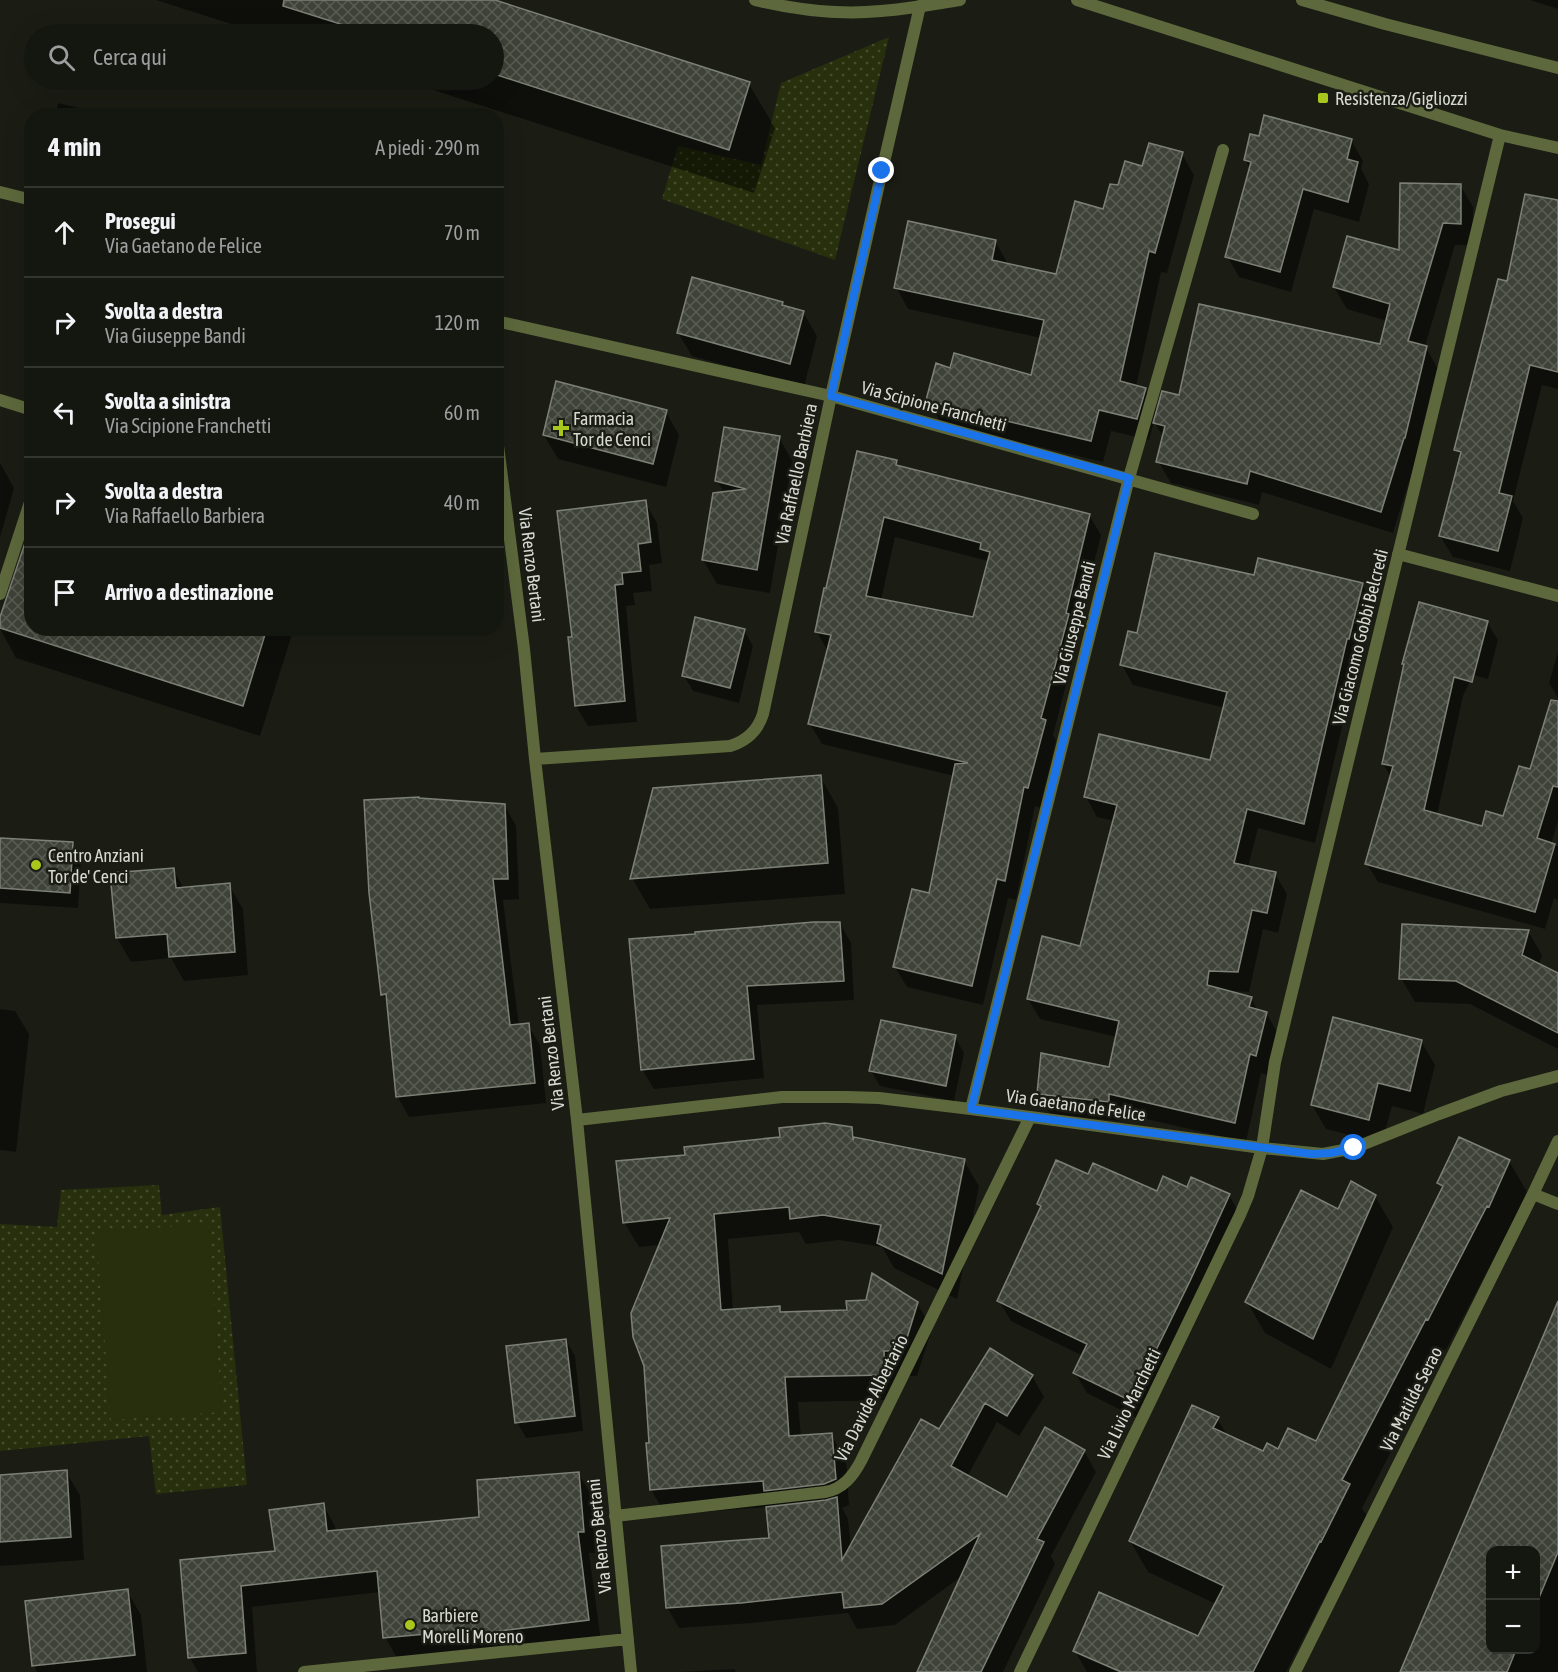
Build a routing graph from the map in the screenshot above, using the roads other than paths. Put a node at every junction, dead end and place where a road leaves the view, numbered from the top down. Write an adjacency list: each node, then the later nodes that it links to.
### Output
1 (755, 0): 5 (street)
2 (960, 0): 6 (street)
3 (1077, 0): 8 (street)
4 (1302, 0): 7 (street)
5 (881, 6): 6 (street)
6 (920, 6): 14 (street, Via Raffaello Barbiera)
7 (1558, 68)
8 (1500, 135): 9 (street); 21 (street, Via Giacomo Gobbi Belcredi)
9 (1558, 148)
10 (1223, 150): 17 (street, Via Giuseppe Bandi)
11 (0, 192): 12 (street)
12 (24, 198)
13 (504, 323): 14 (street, Via Scipione Franchetti)
14 (831, 396): 17 (street, Via Scipione Franchetti); 24 (street, Via Raffaello Barbiera)
15 (0, 400): 16 (street)
16 (24, 408)
17 (1129, 478): 19 (street, Via Scipione Franchetti); 26 (street, Via Giuseppe Bandi)
18 (504, 494): 24 (street, Via Renzo Bertani)
19 (1253, 514)
20 (24, 520): 22 (street)
21 (1398, 554): 23 (street); 30 (street, Via Giacomo Gobbi Belcredi)
22 (0, 594)
23 (1558, 596)
24 (535, 759): 28 (street, Via Renzo Bertani)
25 (1558, 1076): 30 (street, Via Gaetano de Felice)
26 (971, 1109): 27 (street, Via Gaetano de Felice); 28 (street, Via Gaetano de Felice)
27 (1030, 1117): 30 (street, Via Gaetano de Felice); 33 (street, Via Davide Albertario)
28 (577, 1120): 33 (street, Via Renzo Bertani)
29 (1558, 1141): 31 (street, Via Matilde Serao)
30 (1262, 1148): 37 (street, Via Livio Marchetti)
31 (1533, 1194): 32 (street); 38 (street, Via Matilde Serao)
32 (1558, 1204)
33 (615, 1516): 34 (street, Via Renzo Bertani)
34 (628, 1639): 35 (street); 36 (street, Via Renzo Bertani)
35 (304, 1672)
36 (631, 1672)
37 (1020, 1672)
38 (1295, 1672)

